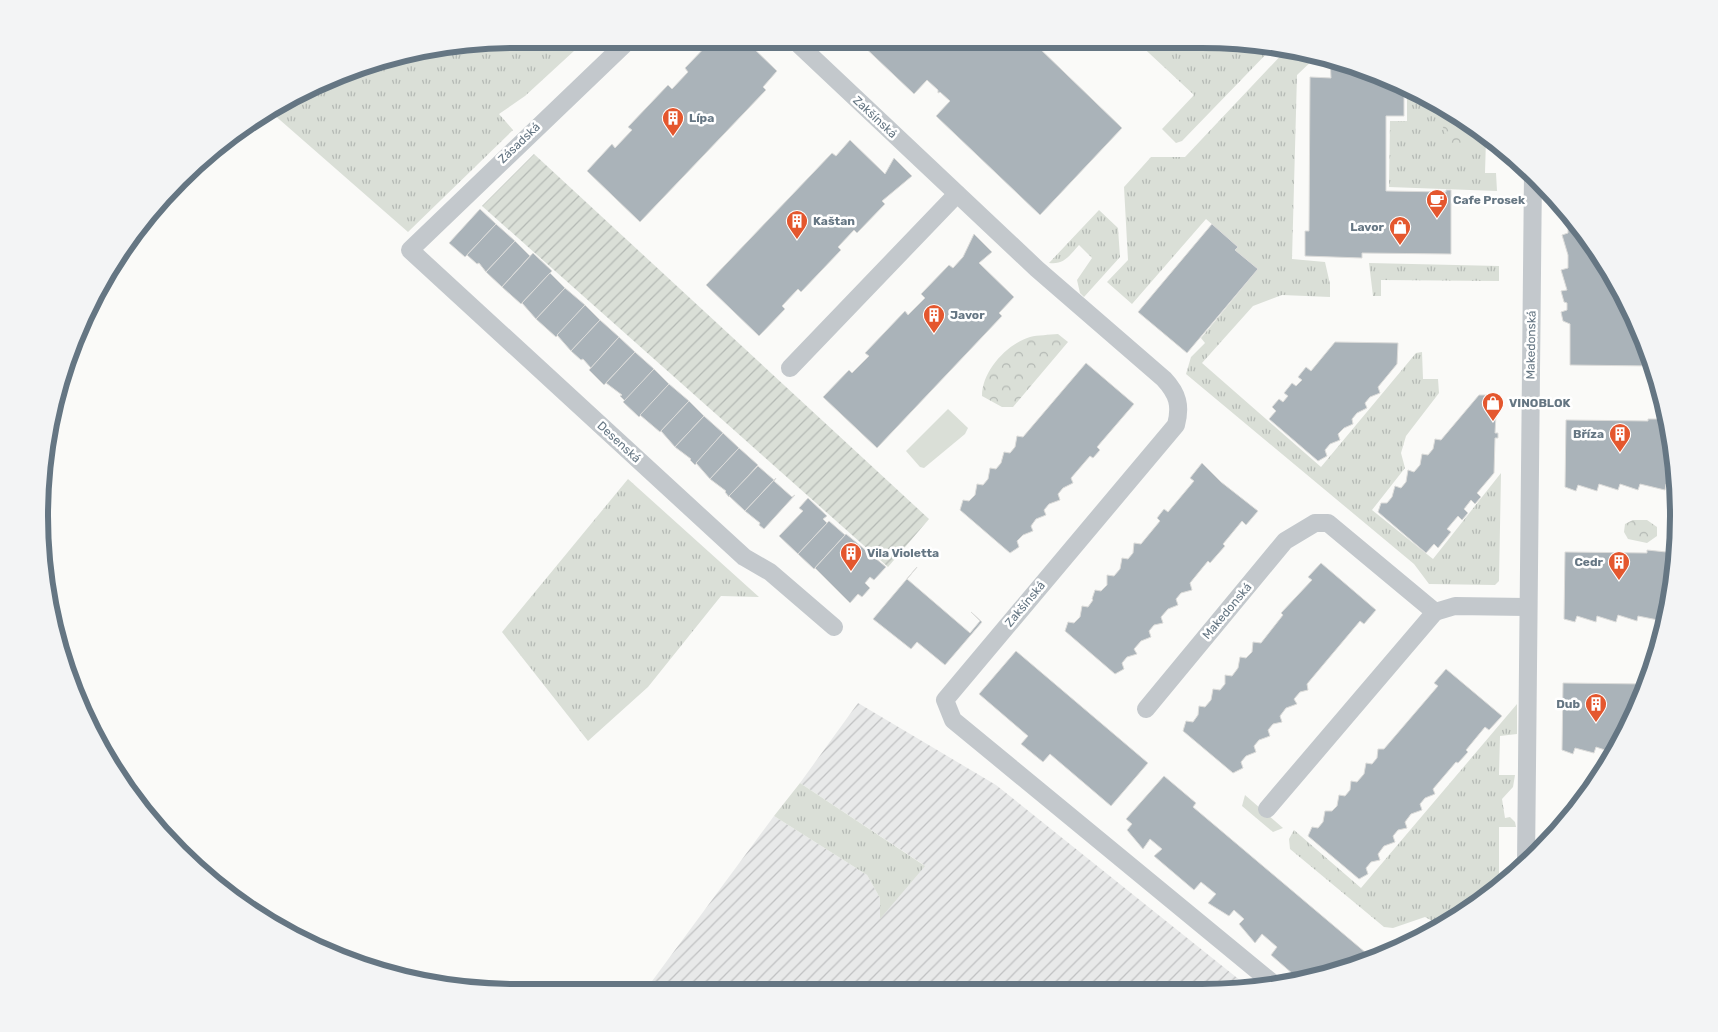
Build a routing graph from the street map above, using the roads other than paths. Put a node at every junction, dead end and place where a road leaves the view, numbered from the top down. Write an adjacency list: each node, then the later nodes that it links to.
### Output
1 (621, 48): 5 (street, Zásadská)
2 (803, 48): 4 (street, Zakšínská)
3 (1533, 185): 7 (street, Makedonská)
4 (957, 194): 6 (street); 13 (street, Zakšínská)
5 (410, 250): 9 (street, Desenská)
6 (790, 368)
7 (1528, 607): 8 (street); 12 (street, Makedonská)
8 (1435, 612): 10 (street, Makedonská); 11 (street)
9 (834, 627)
10 (1146, 709)
11 (1267, 809)
12 (1526, 854)
13 (1268, 979)

